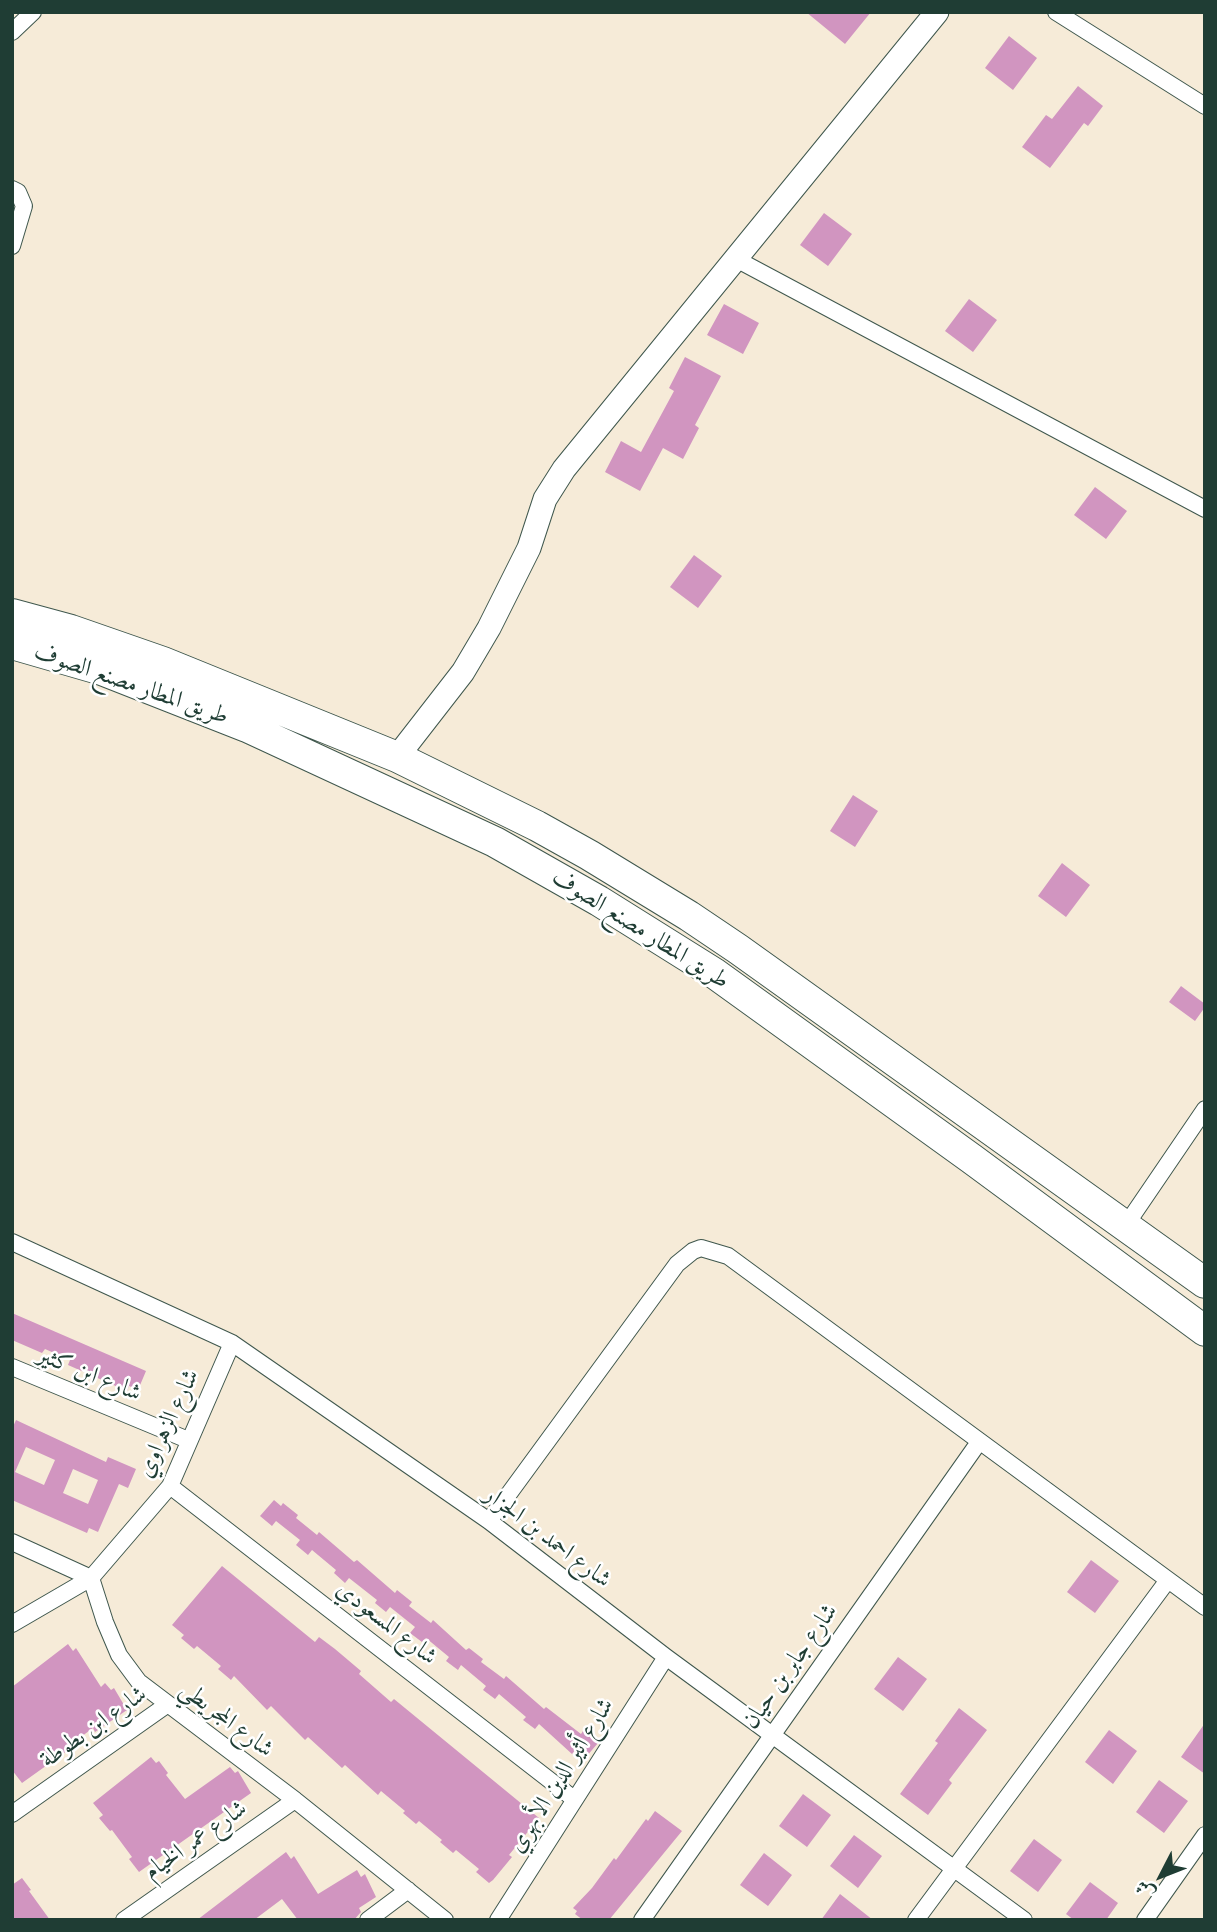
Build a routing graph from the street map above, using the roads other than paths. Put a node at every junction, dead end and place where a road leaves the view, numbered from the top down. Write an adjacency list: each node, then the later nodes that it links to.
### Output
1 (33, 12): 4 (street)
2 (937, 12): 8 (street)
3 (1056, 12): 5 (street)
4 (12, 32)
5 (1205, 106)
6 (12, 189): 7 (street)
7 (12, 246)
8 (736, 259): 9 (street); 12 (street)
9 (1205, 509)
10 (12, 614): 12 (highway, طريق المطار مصنع الصوف)
11 (12, 644): 17 (highway, طريق المطار مصنع الصوف)
12 (397, 757): 14 (highway, طريق المطار مصنع الصوف)
13 (1205, 1109): 14 (street)
14 (1126, 1225): 16 (highway, طريق المطار مصنع الصوف)
15 (12, 1242): 18 (street, شارع احمد بن الجزار)
16 (1205, 1283)
17 (1205, 1331)
18 (232, 1343): 20 (street, شارع الزهراوي); 23 (street, شارع احمد بن الجزار)
19 (12, 1367): 20 (street, شارع ابن كثير)
20 (188, 1440): 22 (street, شارع الزهراوي)
21 (979, 1442): 23 (street); 26 (street); 31 (street, شارع جابر بن حيان)
22 (170, 1486): 25 (street, شارع الزهراوي); 32 (street, شارع المسعودي)
23 (489, 1521): 29 (street, شارع احمد بن الجزار)
24 (12, 1542): 25 (street)
25 (92, 1578): 28 (street, شارع الزهراوي); 30 (street, شارع المجريطي)
26 (1168, 1580): 27 (street); 36 (street)
27 (1205, 1607)
28 (12, 1625)
29 (666, 1657): 31 (street, شارع احمد بن الجزار); 32 (street, شارع أثير الدين الأبهري)
30 (168, 1704): 33 (street, شارع المجريطي); 34 (street, شارع ابن بطوطة)
31 (771, 1734): 36 (street, شارع احمد بن الجزار); 42 (street, شارع جابر بن حيان)
32 (574, 1799): 41 (street, شارع أثير الدين الأبهري)
33 (295, 1800): 37 (street, شارع المجريطي); 38 (street, شارع عمر الخيام)
34 (12, 1814)
35 (1205, 1835): 45 (street)
36 (954, 1867): 43 (street); 44 (street, شارع احمد بن الجزار)
37 (408, 1890): 39 (street); 40 (street, شارع المجريطي)
38 (124, 1920)
39 (368, 1920)
40 (445, 1920)
41 (498, 1920)
42 (642, 1920)
43 (916, 1920)
44 (1024, 1920)
45 (1145, 1920)

